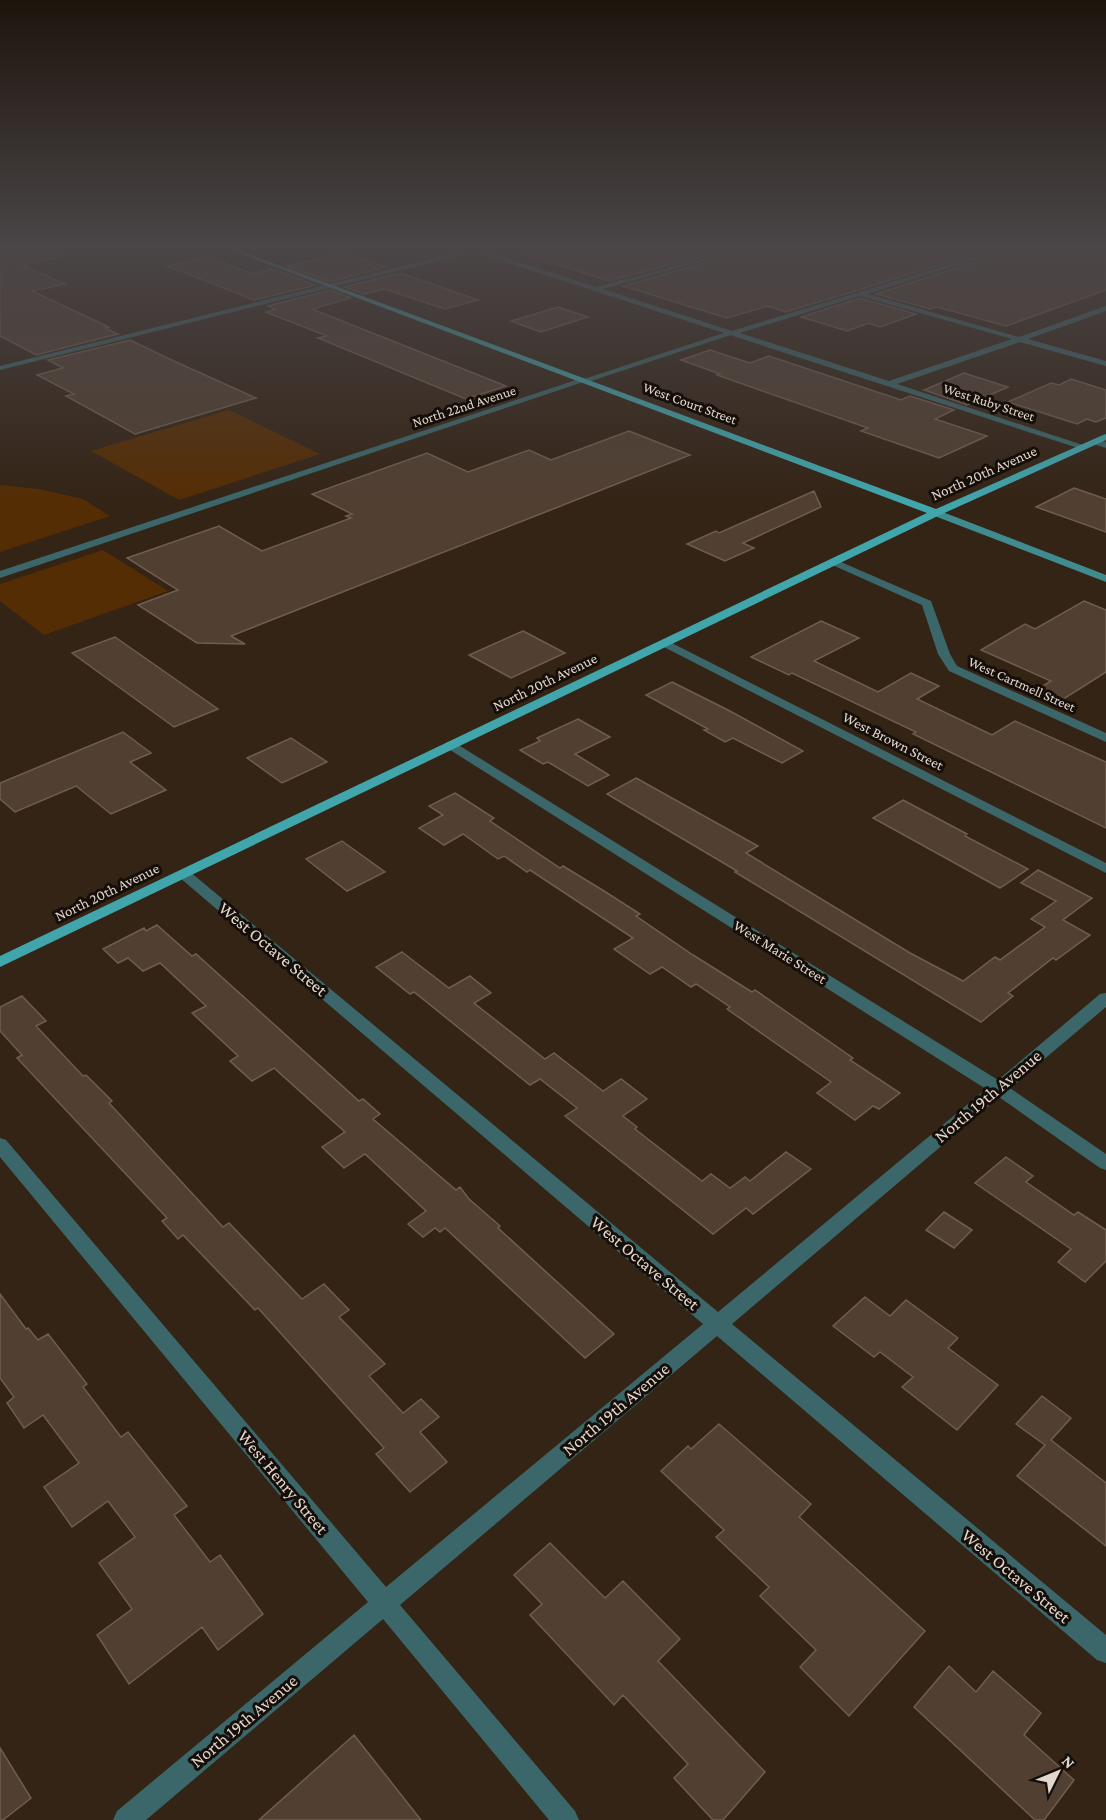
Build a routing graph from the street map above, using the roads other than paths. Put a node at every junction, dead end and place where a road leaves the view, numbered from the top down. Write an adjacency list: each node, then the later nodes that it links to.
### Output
1 (139, 333): 8 (street)
2 (458, 333): 9 (main road, West Court Street)
3 (733, 333): 9 (street, North 22nd Avenue); 10 (street, West Ruby Street)
4 (998, 333): 6 (street)
5 (1037, 333): 6 (street)
6 (1020, 339): 7 (street); 10 (street)
7 (1106, 364)
8 (0, 368)
9 (585, 380): 14 (main road, West Court Street); 16 (street, North 22nd Avenue)
10 (889, 384): 13 (street, West Ruby Street)
11 (1106, 437): 12 (main road, North 20th Avenue)
12 (1101, 443): 13 (main road, North 20th Avenue)
13 (1084, 447): 14 (main road, North 20th Avenue)
14 (936, 513): 15 (main road, North 20th Avenue); 17 (main road, West Court Street)
15 (834, 562): 18 (main road, North 20th Avenue); 19 (street, West Cartmell Street)
16 (0, 575)
17 (1106, 579)
18 (664, 643): 20 (main road, North 20th Avenue); 21 (street, West Brown Street)
19 (1106, 738)
20 (452, 745): 22 (main road, North 20th Avenue); 25 (street, West Marie Street)
21 (1106, 869)
22 (183, 874): 23 (main road, North 20th Avenue); 28 (street, West Octave Street)
23 (0, 962)
24 (1106, 998): 25 (street, North 19th Avenue)
25 (998, 1088): 27 (street, West Marie Street); 28 (street, North 19th Avenue)
26 (0, 1145): 29 (street, West Henry Street)
27 (1106, 1163)
28 (717, 1324): 29 (street, North 19th Avenue); 30 (street, West Octave Street)
29 (384, 1603): 31 (street, North 19th Avenue); 32 (street, West Henry Street)
30 (1106, 1651)
31 (126, 1820)
32 (566, 1820)

